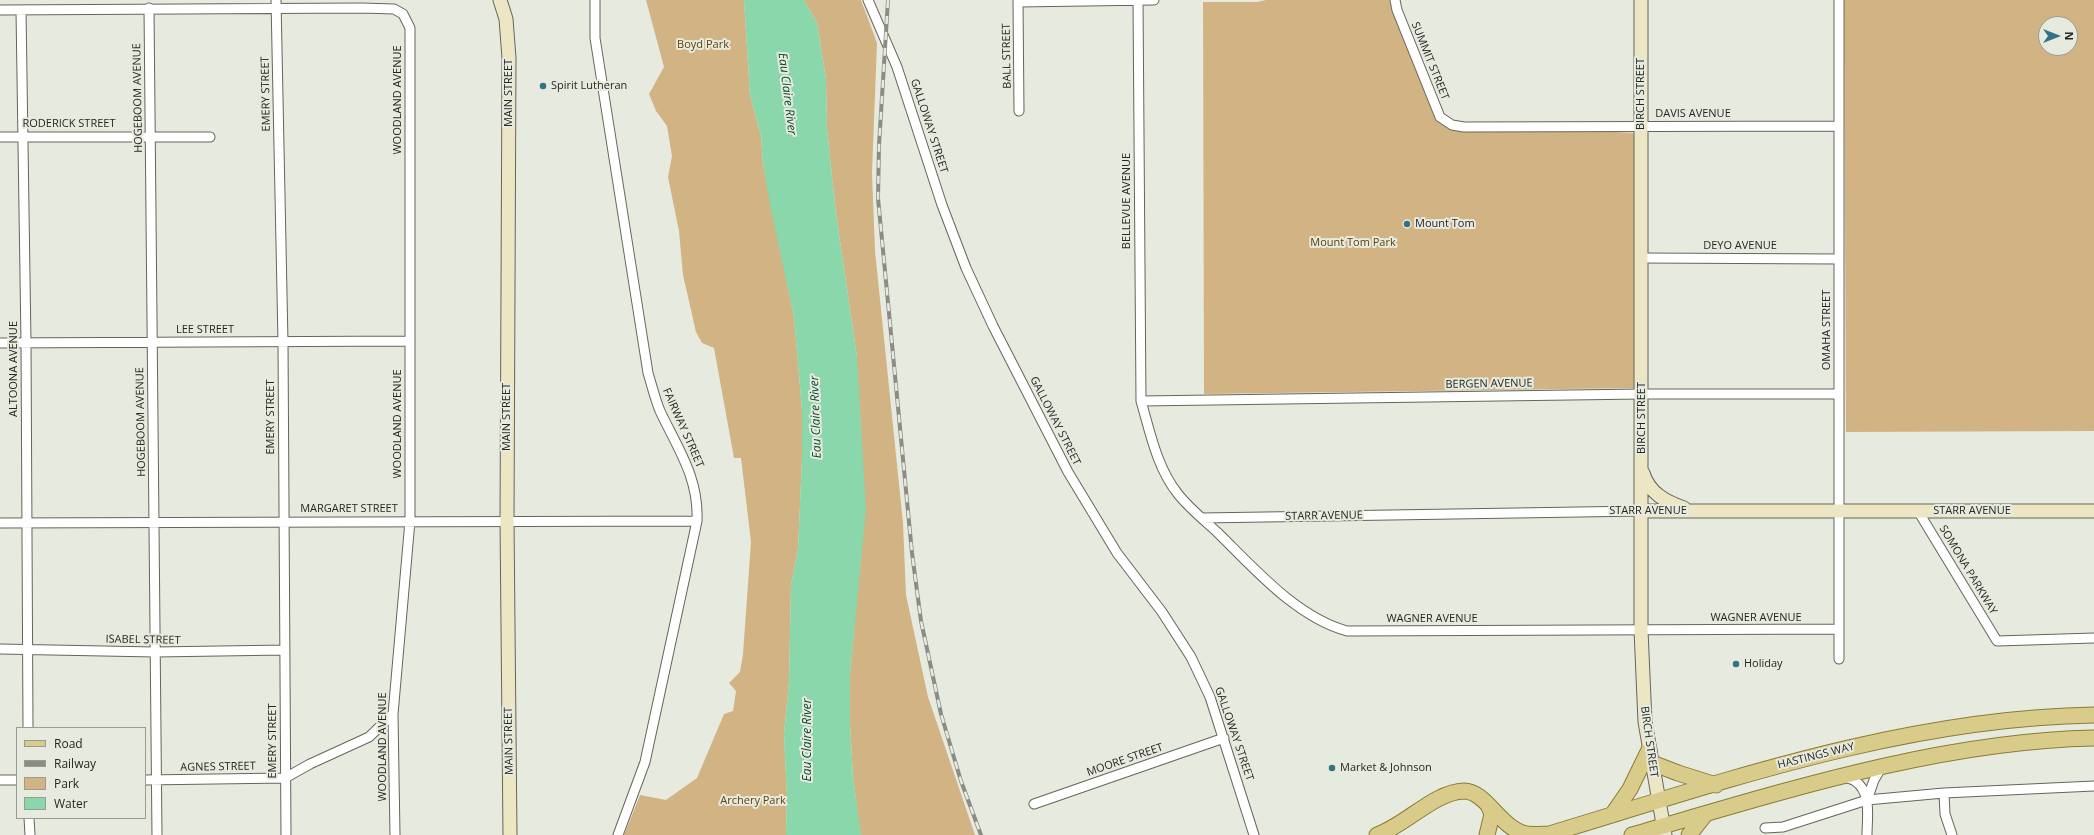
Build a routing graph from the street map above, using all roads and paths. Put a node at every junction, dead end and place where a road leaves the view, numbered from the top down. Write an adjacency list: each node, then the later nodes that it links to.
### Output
1 (500, 0): 40 (street, MAIN STREET)
2 (595, 0): 42 (street, FAIRWAY STREET)
3 (868, 0): 58 (street, GALLOWAY STREET)
4 (1138, 0): 5 (street); 9 (street); 32 (street, BELLEVUE AVENUE)
5 (1154, 0)
6 (1395, 0): 16 (street, SUMMIT STREET)
7 (1641, 0): 17 (street, BIRCH STREET)
8 (1839, 0): 18 (street, OMAHA STREET)
9 (1018, 1): 15 (street, BALL STREET)
10 (276, 4): 11 (street); 12 (street); 27 (street, EMERY STREET)
11 (362, 4): 25 (street, WOODLAND AVENUE)
12 (149, 8): 14 (street); 19 (street, HOGEBOOM AVENUE)
13 (0, 10): 14 (street)
14 (21, 10): 21 (street, ALTOONA AVENUE)
15 (1019, 111)
16 (1452, 125): 17 (street, DAVIS AVENUE)
17 (1641, 126): 18 (street, DAVIS AVENUE); 23 (street, BIRCH STREET)
18 (1838, 126): 24 (street, OMAHA STREET)
19 (151, 136): 21 (street, RODERICK STREET); 22 (street, RODERICK STREET); 26 (street, HOGEBOOM AVENUE)
20 (0, 137): 21 (street, RODERICK STREET)
21 (22, 137): 28 (street, ALTOONA AVENUE)
22 (210, 137)
23 (1642, 258): 24 (street, DEYO AVENUE); 30 (street, BIRCH STREET)
24 (1838, 259): 31 (street, OMAHA STREET)
25 (409, 341): 27 (street, LEE STREET); 41 (street, WOODLAND AVENUE)
26 (152, 342): 27 (street, LEE STREET); 28 (street, LEE STREET); 46 (street, HOGEBOOM AVENUE)
27 (283, 342): 43 (street, EMERY STREET)
28 (26, 343): 29 (street, LEE STREET); 45 (street, ALTOONA AVENUE)
29 (0, 344)
30 (1642, 394): 31 (street, BERGEN AVENUE); 32 (street, BERGEN AVENUE); 33 (street, BIRCH STREET)
31 (1839, 394): 36 (street, OMAHA STREET)
32 (1141, 401): 39 (street, WAGNER AVENUE)
33 (1642, 468): 34 (street, BIRCH STREET); 35 (street)
34 (1642, 511): 35 (street, STARR AVENUE); 39 (street, STARR AVENUE); 48 (street, BIRCH STREET)
35 (1691, 511): 36 (street, STARR AVENUE)
36 (1838, 511): 37 (street, STARR AVENUE); 47 (street, OMAHA STREET)
37 (1918, 511): 38 (street, STARR AVENUE); 49 (street, SOMONA PARKWAY)
38 (2094, 511)
39 (1202, 518): 48 (street, WAGNER AVENUE)
40 (507, 520): 41 (street, MARGARET STREET); 42 (street, MARGARET STREET); 85 (street, MAIN STREET)
41 (410, 521): 43 (street, MARGARET STREET); 55 (street, WOODLAND AVENUE)
42 (697, 521): 86 (street, FAIRWAY STREET)
43 (283, 522): 46 (street, MARGARET STREET); 52 (street, EMERY STREET)
44 (0, 523): 45 (street, MARGARET STREET)
45 (27, 523): 46 (street, MARGARET STREET); 51 (street, ALTOONA AVENUE)
46 (155, 523): 53 (street, HOGEBOOM AVENUE)
47 (1839, 629): 48 (street, WAGNER AVENUE); 54 (street, OMAHA STREET)
48 (1641, 630): 60 (street, BIRCH STREET)
49 (2094, 638)
50 (0, 649): 51 (street, ISABEL STREET)
51 (27, 649): 53 (street, ISABEL STREET); 57 (street, ALTOONA AVENUE)
52 (285, 650): 53 (street, ISABEL STREET); 63 (street, EMERY STREET)
53 (155, 652): 67 (street, HOGEBOOM AVENUE)
54 (1839, 659)
55 (393, 714): 63 (street, AGNES STREET); 84 (street, WOODLAND AVENUE)
56 (2094, 715): 68 (main road, HASTINGS WAY)
57 (28, 727)
58 (1224, 738): 73 (street, MOORE STREET); 87 (street, GALLOWAY STREET)
59 (2094, 738): 61 (main road)
60 (1650, 757): 68 (main road); 72 (street, BIRCH STREET); 75 (main road)
61 (1881, 768): 62 (main road); 71 (street)
62 (1840, 776): 71 (street); 76 (main road)
63 (285, 778): 67 (street, AGNES STREET); 83 (street, EMERY STREET)
64 (0, 780): 65 (street)
65 (16, 780)
66 (146, 780): 67 (street, AGNES STREET)
67 (156, 780): 82 (street, HOGEBOOM AVENUE)
68 (1716, 785): 72 (main road, HASTINGS WAY)
69 (2094, 786): 70 (street)
70 (1944, 793): 71 (street); 93 (street)
71 (1867, 800): 78 (street); 92 (street)
72 (1659, 801): 75 (main road, HASTINGS WAY); 79 (street, BIRCH STREET)
73 (1034, 804)
74 (1489, 807): 80 (main road, HASTINGS WAY); 88 (main road, HASTINGS WAY); 89 (main road)
75 (1612, 815): 80 (main road, HASTINGS WAY)
76 (1704, 816): 79 (main road); 91 (main road)
77 (29, 819): 81 (street)
78 (1765, 828)
79 (1664, 831): 90 (main road)
80 (1548, 834)
81 (30, 835)
82 (157, 835)
83 (286, 835)
84 (395, 835)
85 (510, 835)
86 (618, 835)
87 (1254, 835)
88 (1377, 835)
89 (1487, 835)
90 (1632, 835)
91 (1689, 835)
92 (1867, 835)
93 (1952, 835)

